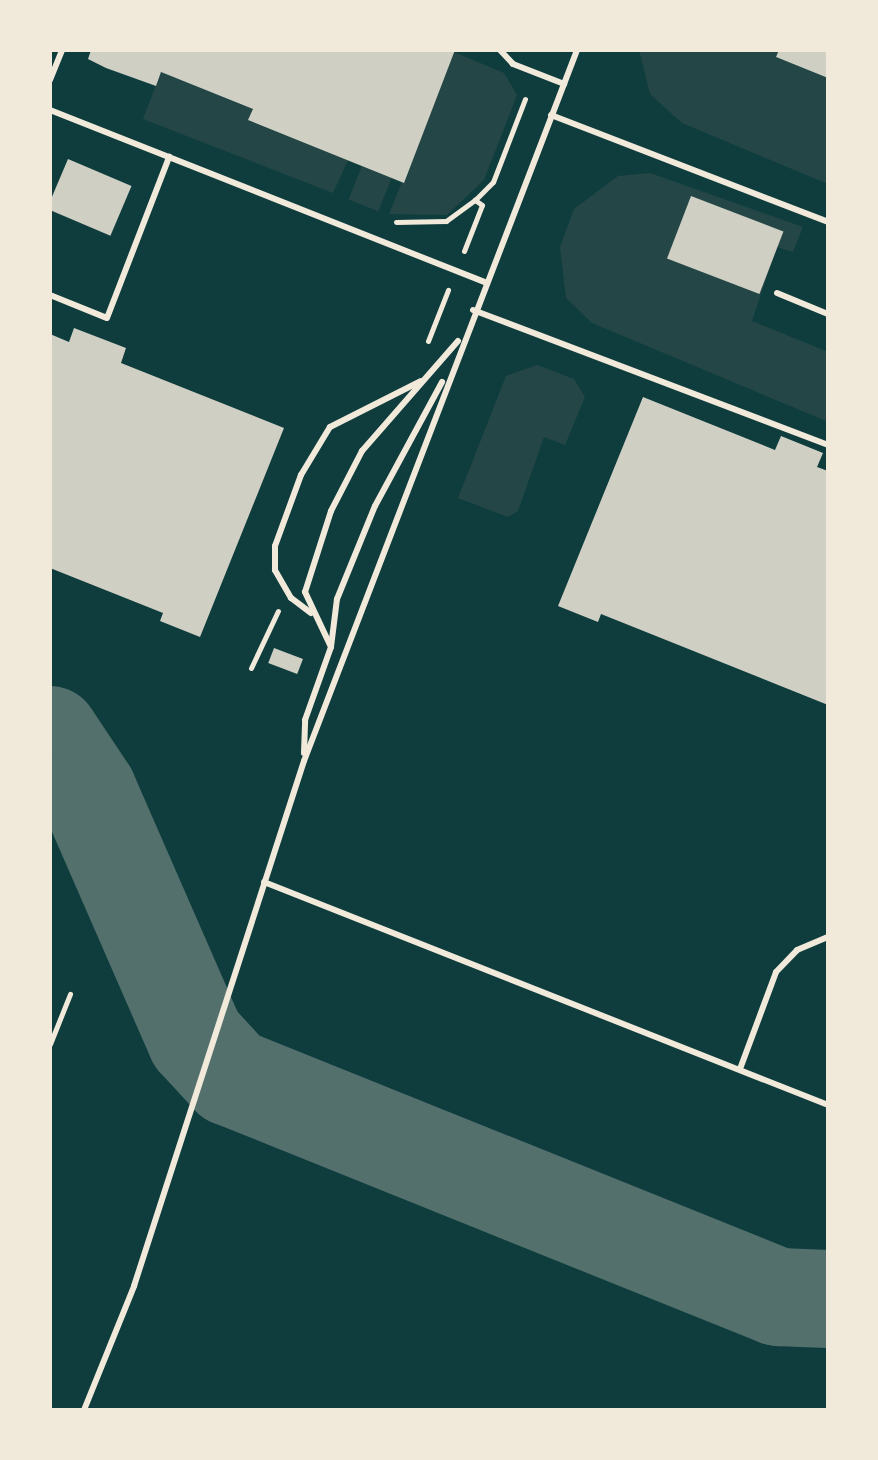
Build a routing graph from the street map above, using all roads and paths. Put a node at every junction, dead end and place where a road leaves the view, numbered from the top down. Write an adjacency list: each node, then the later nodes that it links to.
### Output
1 (62, 50): 4 (lane)
2 (500, 50): 5 (lane)
3 (577, 50): 5 (lane)
4 (50, 80)
5 (564, 84): 8 (lane)
6 (525, 99): 10 (path)
7 (50, 110): 9 (lane)
8 (551, 115): 13 (lane); 14 (lane)
9 (169, 157): 14 (lane); 16 (lane)
10 (475, 200): 11 (path); 12 (path)
11 (482, 205)
12 (382, 218)
13 (828, 222)
14 (484, 282): 17 (lane)
15 (777, 293): 18 (lane)
16 (50, 295)
17 (473, 310): 19 (lane); 22 (lane)
18 (828, 314)
19 (462, 336): 20 (lane); 21 (lane)
20 (450, 370): 24 (lane); 25 (lane)
21 (425, 380): 23 (lane); 23 (lane)
22 (828, 445)
23 (311, 613): 24 (lane)
24 (331, 647): 25 (lane)
25 (304, 761): 26 (lane)
26 (264, 882): 30 (lane); 32 (lane)
27 (828, 937): 30 (lane)
28 (70, 994): 29 (path)
29 (50, 1044)
30 (740, 1069): 31 (lane)
31 (828, 1105)
32 (84, 1410)

